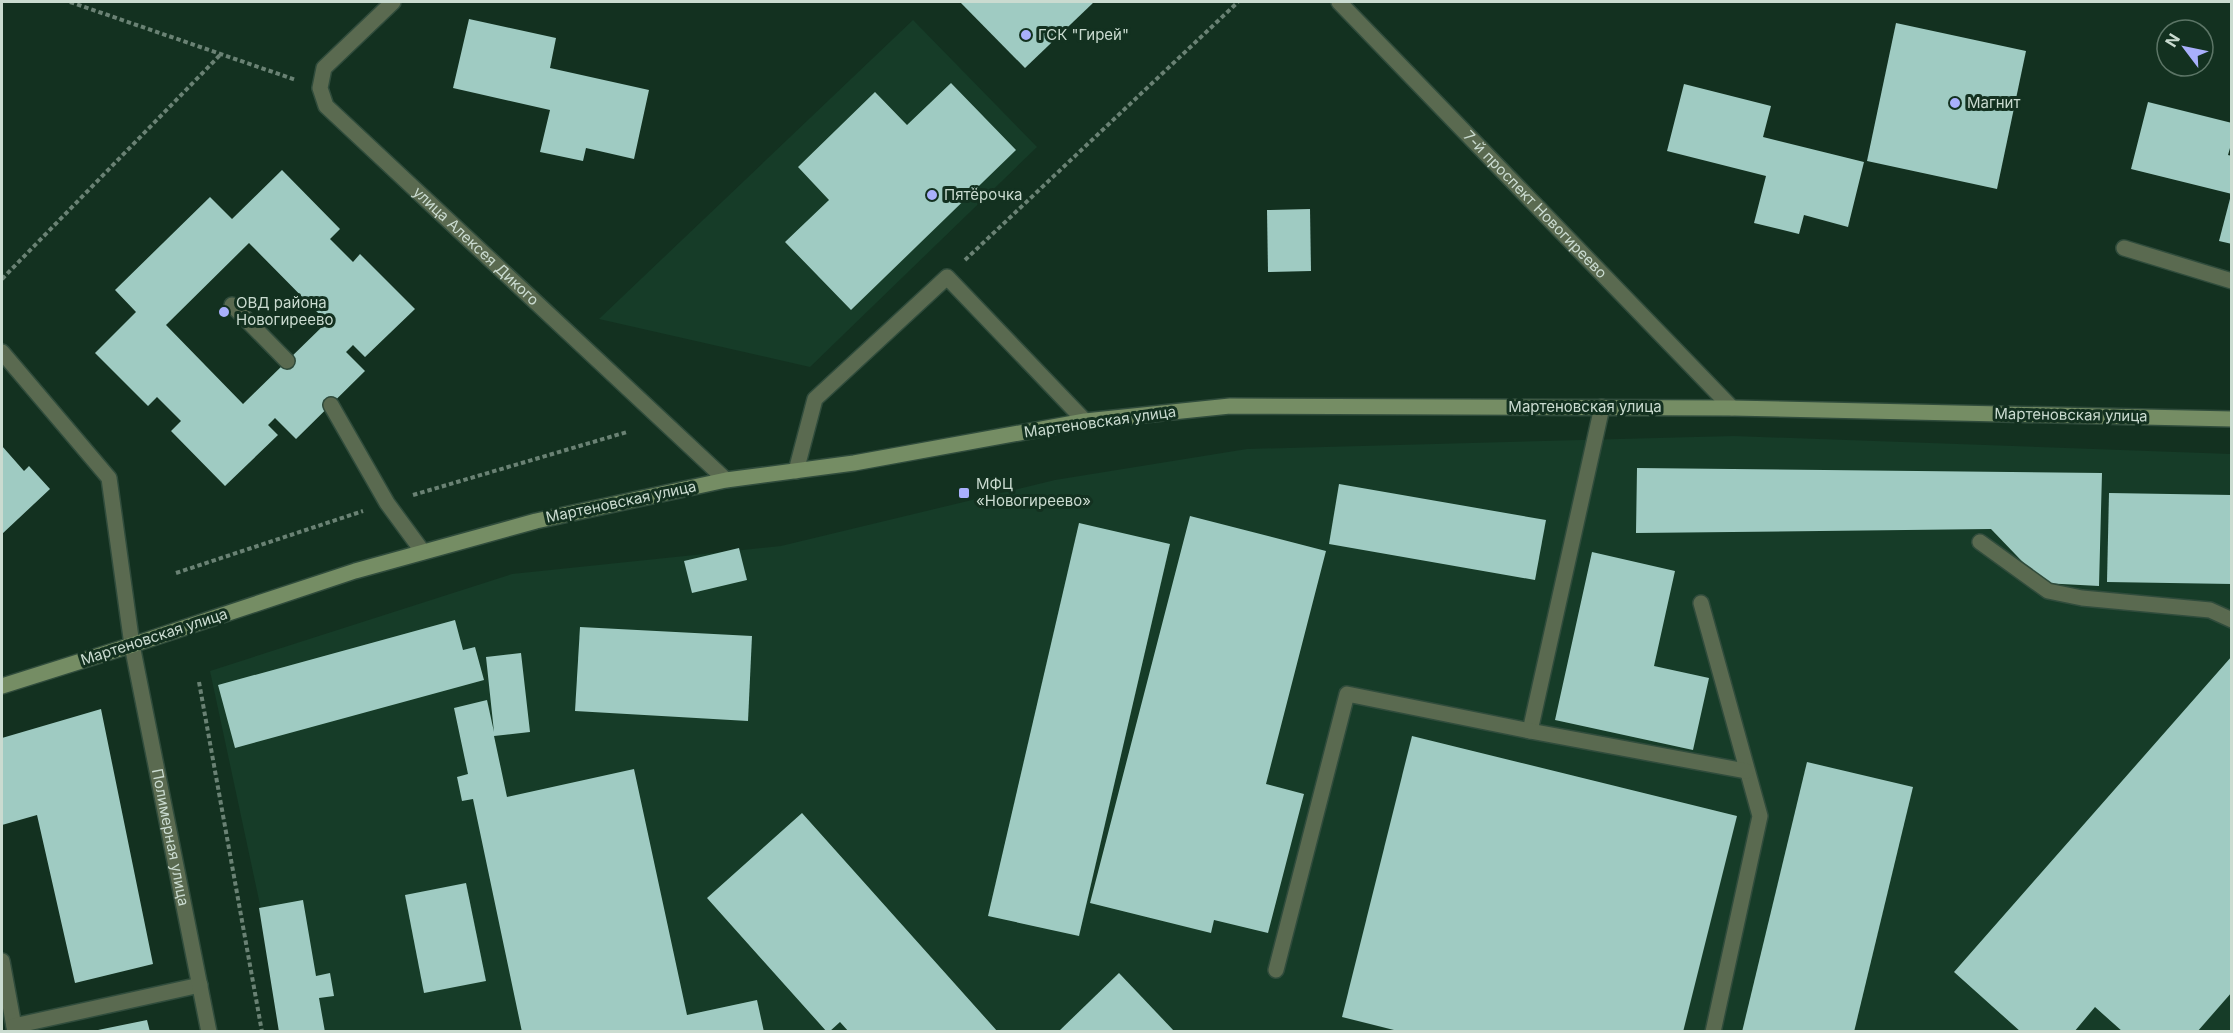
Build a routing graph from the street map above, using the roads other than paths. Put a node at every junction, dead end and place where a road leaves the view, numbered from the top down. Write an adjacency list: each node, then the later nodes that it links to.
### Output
1 (393, 2): 14 (street, улица Алексея Дикого)
2 (1339, 2): 10 (street, 7-й проспект Новогиреево)
3 (2124, 248): 4 (street)
4 (2232, 281)
5 (232, 305): 7 (street)
6 (2, 352): 19 (street, Полимерная улица)
7 (287, 361)
8 (330, 405): 16 (street)
9 (1602, 407): 10 (street, Мартеновская улица); 12 (street, Мартеновская улица); 21 (street)
10 (1732, 408): 11 (street, Мартеновская улица)
11 (2232, 419)
12 (1085, 421): 13 (street, Мартеновская улица); 13 (street)
13 (796, 471): 14 (street, Мартеновская улица)
14 (726, 480): 16 (street, Мартеновская улица)
15 (1980, 542): 18 (street)
16 (423, 552): 19 (street, Мартеновская улица)
17 (1701, 603): 22 (street)
18 (2232, 620)
19 (132, 645): 20 (street, Мартеновская улица); 25 (street, Полимерная улица)
20 (2, 686)
21 (1530, 731): 22 (street); 24 (street)
22 (1746, 771): 28 (street)
23 (2, 961): 26 (street)
24 (1276, 970)
25 (200, 985): 26 (street); 27 (street, Полимерная улица)
26 (15, 1029)
27 (209, 1032)
28 (1713, 1032)

